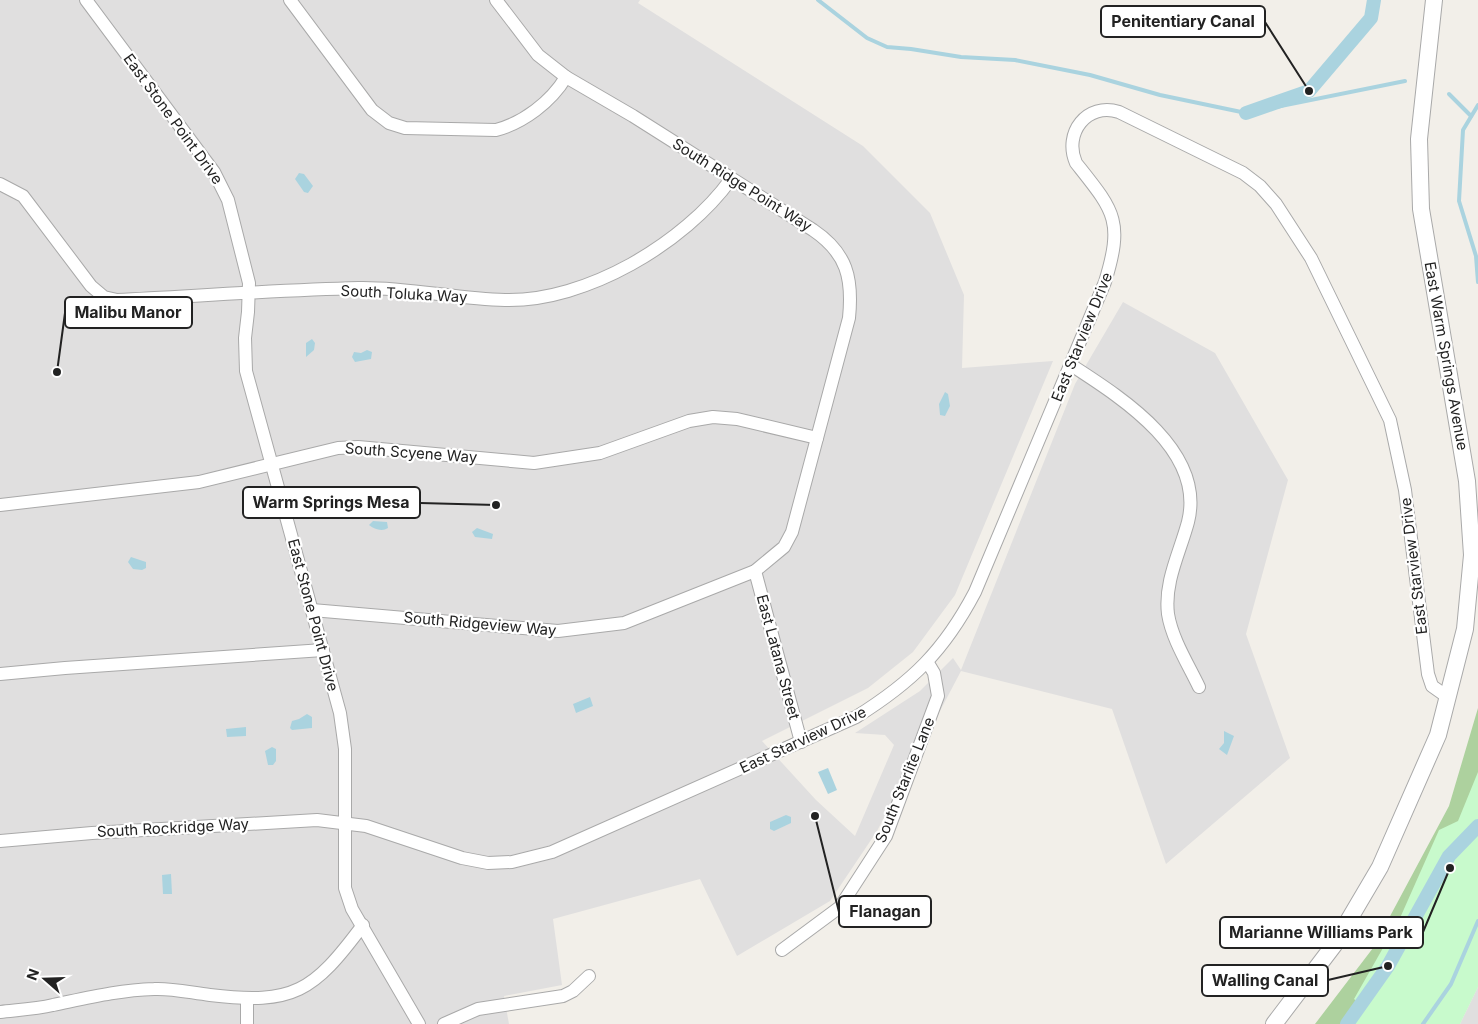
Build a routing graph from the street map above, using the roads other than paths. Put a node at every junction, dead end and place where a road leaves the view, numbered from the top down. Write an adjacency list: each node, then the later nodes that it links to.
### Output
1 (86, 0): 8 (street, East Stone Point Drive)
2 (290, 0): 5 (street)
3 (496, 0): 5 (street, South Ridge Point Way)
4 (1434, 0): 19 (street, East Warm Springs Avenue)
5 (566, 77): 6 (street, South Ridge Point Way)
6 (731, 179): 8 (street, South Toluka Way); 10 (street, South Ridge Point Way)
7 (0, 184): 8 (street, South Toluka Way)
8 (249, 294): 11 (street, East Stone Point Drive)
9 (1072, 365): 16 (street, East Starview Drive); 18 (street); 19 (street, East Starview Drive)
10 (817, 438): 11 (street, South Scyene Way); 13 (street, South Ridgeview Way)
11 (271, 464): 12 (street, South Scyene Way); 14 (street, East Stone Point Drive)
12 (0, 505)
13 (755, 572): 14 (street, South Ridgeview Way); 20 (street, East Latana Street)
14 (312, 610): 15 (street, East Stone Point Drive)
15 (323, 650): 17 (street); 21 (street, East Stone Point Drive)
16 (928, 663): 20 (street, East Starview Drive); 24 (street, South Starlite Lane)
17 (0, 674)
18 (1199, 687)
19 (1449, 698): 31 (street, East Warm Springs Avenue)
20 (801, 742): 21 (street, East Starview Drive)
21 (346, 824): 22 (street, South Rockridge Way); 23 (street, East Stone Point Drive)
22 (0, 841)
23 (363, 925): 26 (street); 29 (street, East Stone Point Drive)
24 (782, 950)
25 (590, 976): 30 (street)
26 (247, 999): 27 (street); 28 (street)
27 (0, 1012)
28 (247, 1024)
29 (419, 1024)
30 (444, 1024)
31 (1274, 1024)

